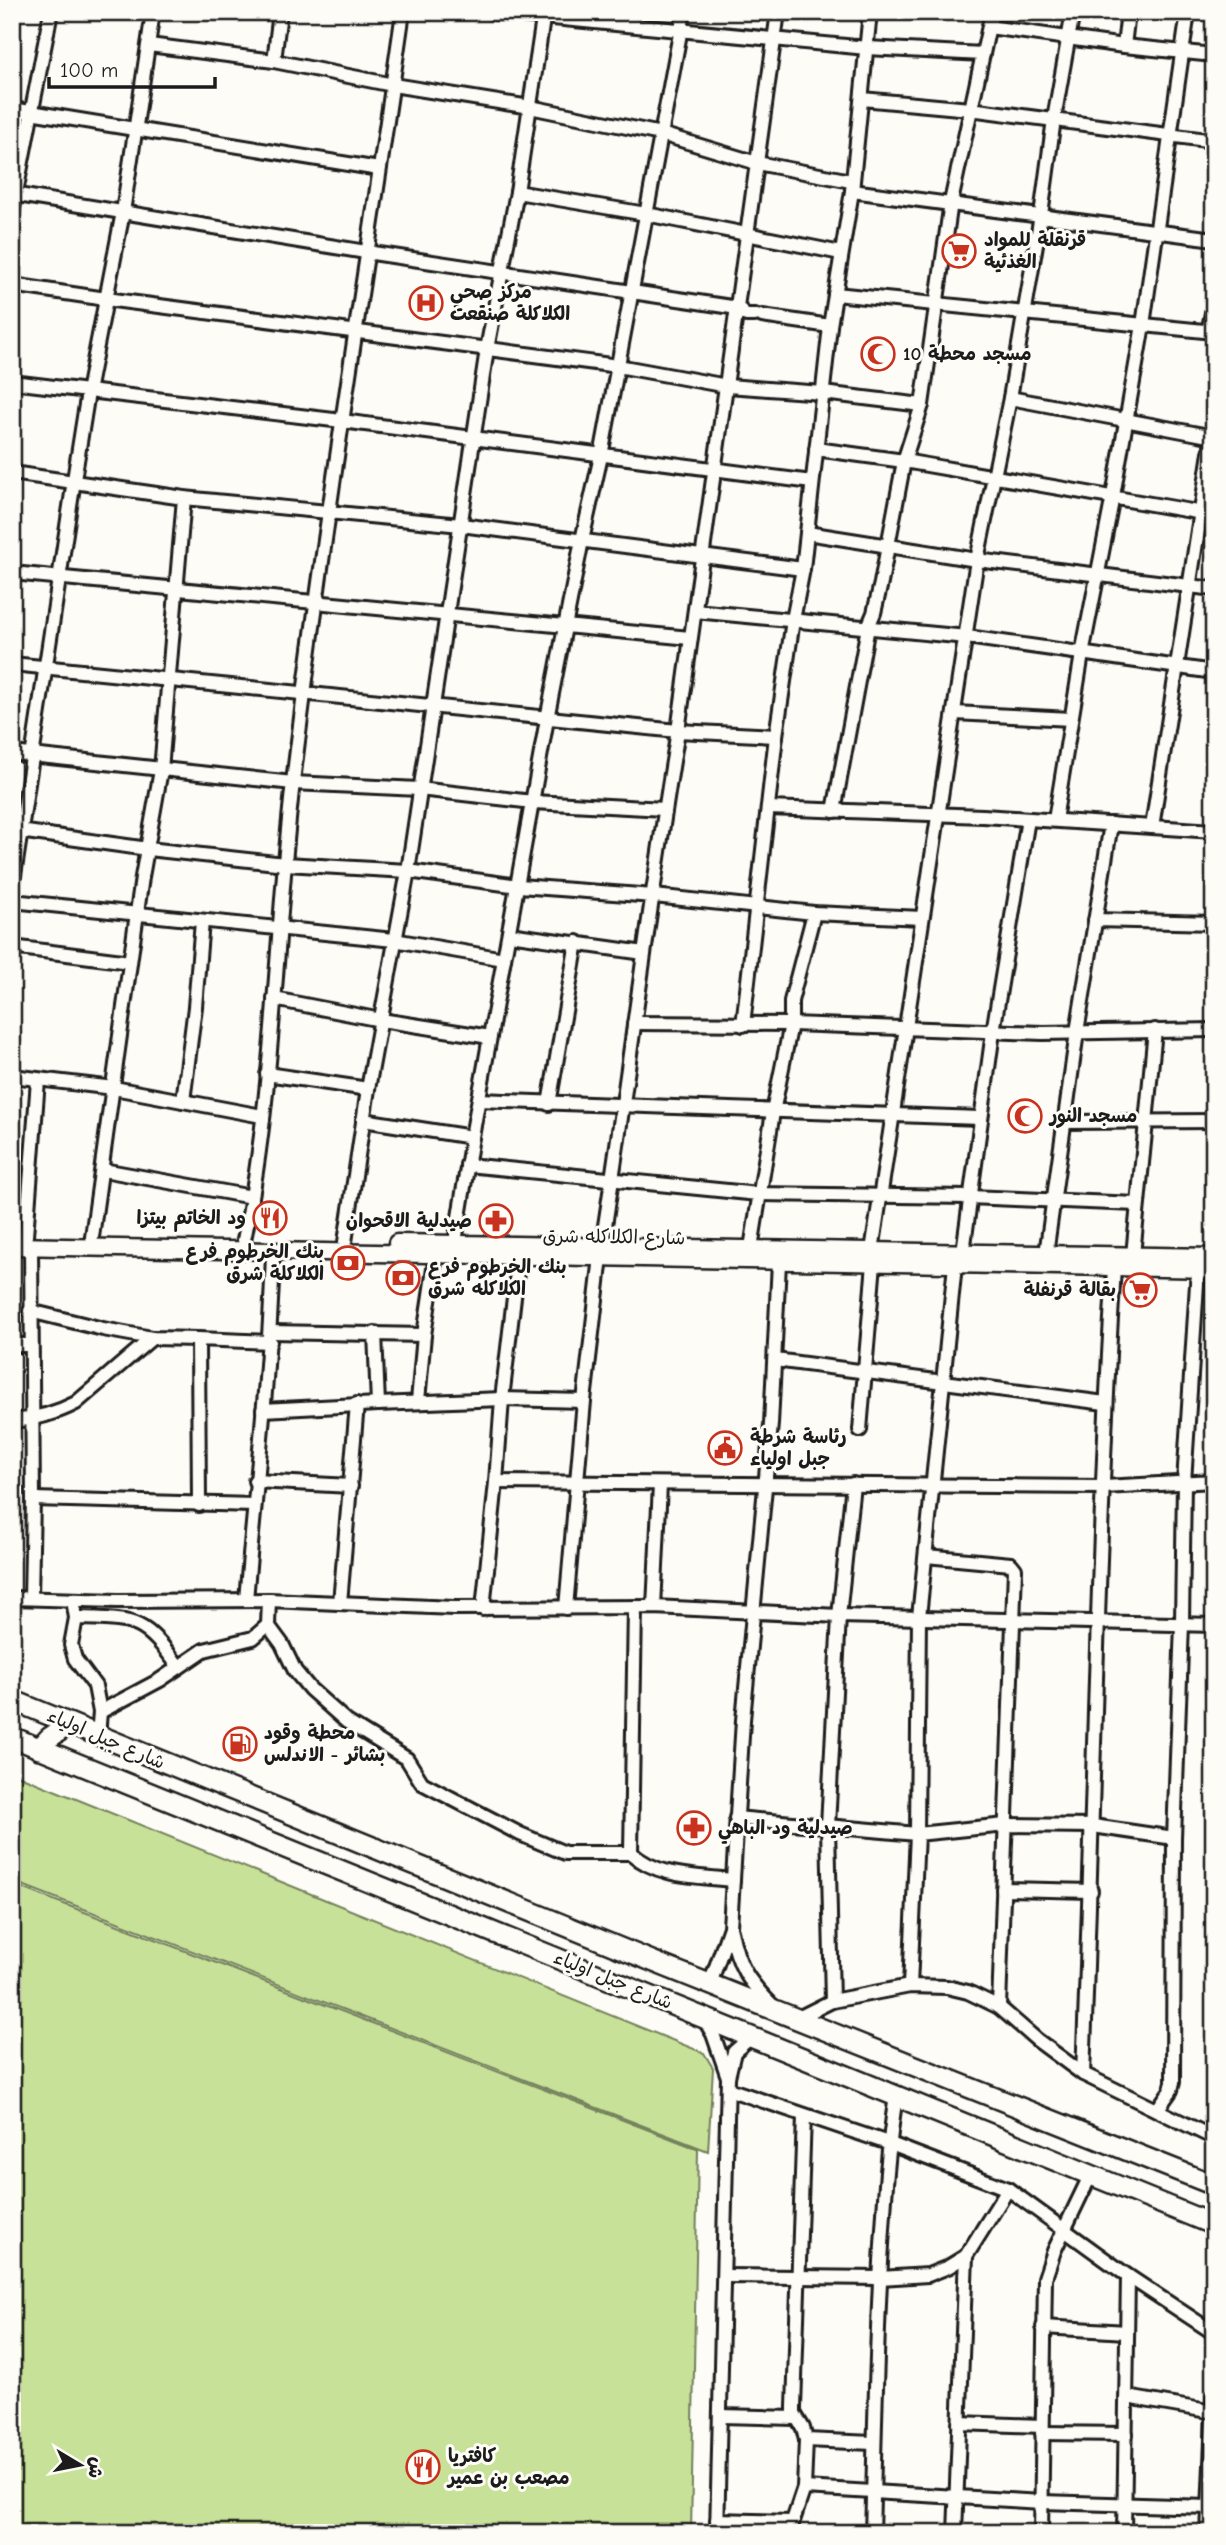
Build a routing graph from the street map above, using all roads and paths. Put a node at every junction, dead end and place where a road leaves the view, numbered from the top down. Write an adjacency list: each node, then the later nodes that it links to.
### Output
1 (51, 12): 30 (street)
2 (153, 12): 18 (street)
3 (280, 12): 24 (street)
4 (403, 12): 25 (street)
5 (491, 12): 13 (street)
6 (684, 12): 15 (street)
7 (778, 12): 17 (street)
8 (870, 12): 20 (street)
9 (992, 12): 14 (street)
10 (1073, 12): 16 (street)
11 (1128, 12): 19 (street)
12 (1188, 12): 21 (street)
13 (543, 15): 15 (street); 27 (street)
14 (989, 27): 16 (street); 22 (street)
15 (681, 31): 17 (street); 33 (street)
16 (1070, 38): 19 (street); 31 (street)
17 (775, 39): 20 (street); 36 (street)
18 (149, 45): 24 (street); 32 (street)
19 (1124, 46): 21 (street)
20 (867, 48): 22 (street); 26 (street)
21 (1183, 52): 23 (street); 34 (street)
22 (983, 54): 29 (street)
23 (1214, 55)
24 (274, 61): 25 (street)
25 (393, 85): 27 (street); 37 (street)
26 (862, 99): 29 (street); 38 (street)
27 (530, 107): 33 (street); 39 (street)
28 (12, 109): 30 (street)
29 (970, 109): 31 (street); 41 (street)
30 (31, 111): 32 (street); 40 (street)
31 (1054, 119): 34 (street); 45 (street)
32 (134, 130): 37 (street); 42 (street)
33 (661, 134): 36 (street); 44 (street)
34 (1169, 135): 35 (street); 46 (street)
35 (1214, 141)
36 (757, 163): 38 (street); 47 (street)
37 (379, 169): 49 (street)
38 (851, 186): 41 (street); 50 (street)
39 (516, 192): 44 (street); 51 (street)
40 (14, 195): 42 (street); 43 (street)
41 (951, 202): 45 (street); 56 (street)
42 (123, 212): 49 (street); 55 (street)
43 (12, 213)
44 (646, 214): 47 (street); 53 (street)
45 (1041, 215): 46 (street); 59 (street)
46 (1156, 232): 48 (street); 61 (street)
47 (747, 235): 50 (street); 58 (street)
48 (1214, 239)
49 (366, 252): 51 (street); 62 (street)
50 (841, 253): 54 (street)
51 (502, 272): 53 (street); 64 (street)
52 (12, 285): 55 (street)
53 (632, 292): 58 (street); 65 (street)
54 (835, 293): 56 (street); 60 (street)
55 (106, 299): 62 (street); 68 (street)
56 (937, 304): 59 (street); 71 (street)
57 (1214, 304): 63 (street)
58 (738, 308): 60 (street); 67 (street)
59 (1024, 314): 61 (street); 70 (street)
60 (830, 326): 69 (street)
61 (1143, 326): 63 (street); 73 (street)
62 (354, 332): 64 (street); 72 (street)
63 (1211, 332)
64 (486, 349): 65 (street); 75 (street)
65 (618, 366): 67 (street); 77 (street)
66 (12, 382): 68 (street)
67 (727, 386): 69 (street); 79 (street)
68 (88, 392): 72 (street); 82 (street)
69 (823, 393): 71 (street); 76 (street)
70 (1010, 398): 73 (street); 81 (street)
71 (922, 404): 78 (street)
72 (342, 421): 75 (street); 86 (street)
73 (1126, 422): 74 (street); 84 (street)
74 (1213, 433): 87 (street)
75 (475, 439): 77 (street); 89 (street)
76 (816, 450): 78 (street); 83 (street)
77 (601, 456): 79 (street); 91 (street)
78 (904, 461): 81 (street); 92 (street)
79 (713, 471): 83 (street); 93 (street)
80 (12, 473): 82 (street)
81 (996, 476): 84 (street); 94 (street)
82 (74, 480): 85 (street); 98 (street)
83 (812, 482): 90 (street)
84 (1114, 496): 87 (street); 97 (street)
85 (184, 498): 86 (street); 100 (street)
86 (330, 512): 89 (street); 102 (street)
87 (1200, 513): 88 (street); 99 (street)
88 (1214, 515)
89 (461, 525): 91 (street); 104 (street)
90 (807, 533): 92 (street); 95 (street)
91 (582, 540): 93 (street); 107 (street)
92 (889, 544): 94 (street); 106 (street)
93 (702, 555): 95 (street); 103 (street)
94 (977, 559): 97 (street); 108 (street)
95 (803, 569): 105 (street)
96 (12, 573): 98 (street)
97 (1098, 574): 99 (street); 110 (street)
98 (58, 578): 100 (street); 112 (street)
99 (1188, 586): 101 (street); 113 (street)
100 (177, 587): 102 (street); 115 (street)
101 (1214, 589)
102 (317, 602): 104 (street); 116 (street)
103 (695, 611): 105 (street); 109 (street)
104 (447, 616): 107 (street); 117 (street)
105 (793, 620): 106 (street); 122 (street)
106 (868, 627): 108 (street); 131 (street)
107 (565, 628): 109 (street); 119 (street)
108 (967, 637): 110 (street); 118 (street)
109 (690, 638): 121 (street)
110 (1082, 654): 113 (street); 120 (street)
111 (12, 664): 112 (street)
112 (47, 667): 115 (street); 124 (street)
113 (1176, 667): 114 (street); 136 (street)
114 (1214, 671)
115 (168, 678): 116 (street); 125 (street)
116 (305, 693): 117 (street); 126 (street)
117 (433, 706): 119 (street); 127 (street)
118 (955, 713): 120 (street); 132 (street)
119 (547, 719): 121 (street); 128 (street)
120 (1071, 719): 134 (street)
121 (678, 731): 122 (street); 130 (street)
122 (776, 736): 129 (street)
123 (12, 754): 124 (street)
124 (34, 756): 125 (street); 137 (street)
125 (161, 770): 126 (street); 139 (street)
126 (293, 783): 127 (street); 140 (street)
127 (419, 789): 128 (street); 141 (street)
128 (533, 802): 130 (street); 142 (street)
129 (768, 808): 131 (street); 146 (street)
130 (665, 809): 144 (street)
131 (835, 811): 132 (street)
132 (938, 814): 133 (street); 149 (street)
133 (1028, 819): 134 (street); 169 (street)
134 (1055, 821): 135 (street)
135 (1111, 824): 136 (street); 150 (street)
136 (1152, 827): 138 (street)
137 (17, 831): 139 (street); 143 (street)
138 (1214, 831)
139 (148, 849): 140 (street); 148 (street)
140 (285, 864): 141 (street); 153 (street)
141 (408, 870): 142 (street); 155 (street)
142 (519, 886): 144 (street); 154 (street)
143 (12, 889)
144 (654, 896): 146 (street); 158 (street)
145 (12, 901): 148 (street)
146 (757, 908): 147 (street); 165 (street)
147 (814, 913): 149 (street); 164 (street)
148 (138, 914): 151 (street); 160 (street)
149 (922, 918): 166 (street)
150 (1095, 920): 152 (street); 170 (street)
151 (202, 921): 153 (street); 178 (street)
152 (1214, 923)
153 (281, 929): 155 (street); 161 (street)
154 (509, 934): 156 (street); 159 (street)
155 (394, 940): 159 (street); 162 (street)
156 (577, 942): 158 (street); 179 (street)
157 (12, 947): 160 (street)
158 (644, 953): 163 (street)
159 (504, 959): 171 (street)
160 (130, 962): 175 (street)
161 (274, 999): 162 (street); 172 (street)
162 (381, 1020): 171 (street); 176 (street)
163 (634, 1023): 165 (street); 180 (street)
164 (791, 1024): 165 (street); 166 (street); 181 (street)
165 (744, 1025)
166 (905, 1029): 169 (street); 183 (street)
167 (1155, 1030): 168 (street); 170 (street); 186 (street)
168 (1214, 1030)
169 (993, 1032): 170 (street); 184 (street)
170 (1077, 1032): 188 (street)
171 (491, 1037): 177 (street)
172 (267, 1074): 176 (street); 182 (street)
173 (12, 1076): 174 (street)
174 (38, 1080): 175 (street); 200 (street)
175 (114, 1088): 178 (street); 191 (street)
176 (368, 1089): 185 (street)
177 (479, 1100): 179 (street); 189 (street)
178 (183, 1101): 182 (street)
179 (549, 1104): 180 (street)
180 (624, 1105): 181 (street); 192 (street)
181 (773, 1112): 183 (street); 193 (street)
182 (262, 1116): 196 (street)
183 (894, 1116): 184 (street); 194 (street)
184 (980, 1118): 195 (street)
185 (363, 1120): 189 (street); 202 (street)
186 (1146, 1121): 187 (street); 188 (street); 198 (street)
187 (1214, 1121)
188 (1064, 1122): 197 (street)
189 (472, 1137): 190 (street)
190 (467, 1165): 192 (street); 203 (street)
191 (103, 1170): 196 (street); 199 (street)
192 (612, 1181): 193 (street); 207 (street)
193 (758, 1194): 194 (street); 205 (street)
194 (882, 1196): 195 (street); 212 (street)
195 (969, 1197): 197 (street); 214 (street)
196 (253, 1198): 201 (street)
197 (1053, 1200): 198 (street); 208 (street)
198 (1137, 1204): 211 (street)
199 (92, 1237): 200 (street, شارع الكلاكله شرق); 201 (street, شارع الكلاكله شرق)
200 (23, 1239): 204 (street, شارع الكلاكله شرق); 206 (street, شارع الكلاكله شرق); 218 (street)
201 (244, 1240): 202 (street, شارع الكلاكله شرق)
202 (345, 1242): 203 (street, شارع الكلاكله شرق)
203 (455, 1242): 207 (street, شارع الكلاكله شرق)
204 (12, 1246)
205 (751, 1248): 207 (street, شارع الكلاكله شرق); 212 (street, شارع الكلاكله شرق)
206 (273, 1251): 209 (street, شارع الكلاكله شرق); 221 (street)
207 (601, 1251): 210 (street, شارع الكلاكله شرق); 215 (street, شارع الكلاكله شرق); 231 (street)
208 (1046, 1254): 211 (street, شارع الكلاكله شرق); 214 (street, شارع الكلاكله شرق)
209 (436, 1255): 210 (street, شارع الكلاكله شرق); 220 (street)
210 (519, 1255): 229 (street)
211 (1133, 1255): 213 (street, شارع الكلاكله شرق)
212 (873, 1257): 214 (street, شارع الكلاكله شرق); 215 (street, شارع الكلاكله شرق); 227 (street)
213 (1214, 1257)
214 (959, 1258): 216 (street, شارع الكلاكله شرق); 228 (street)
215 (779, 1262): 226 (street)
216 (1114, 1268): 217 (street, شارع الكلاكله شرق); 232 (street)
217 (1206, 1269): 243 (street)
218 (30, 1311): 222 (street); 225 (street)
219 (375, 1333): 220 (street); 221 (street); 234 (street)
220 (424, 1335): 230 (street)
221 (270, 1337): 223 (street); 235 (street)
222 (152, 1338): 223 (street); 236 (street)
223 (198, 1339): 251 (street)
224 (12, 1345): 225 (street)
225 (31, 1345): 236 (street)
226 (775, 1360): 227 (street); 244 (street)
227 (864, 1371): 228 (street); 238 (street)
228 (944, 1382): 232 (street); 247 (street)
229 (502, 1399): 230 (street); 231 (street); 241 (street)
230 (418, 1401): 234 (street)
231 (584, 1401): 242 (street)
232 (1105, 1403): 249 (street)
233 (356, 1404): 234 (street); 235 (street); 248 (street)
234 (378, 1404)
235 (263, 1409): 239 (street)
236 (32, 1419): 237 (street); 250 (street)
237 (12, 1421)
238 (860, 1430)
239 (255, 1481): 248 (street); 252 (street)
240 (1214, 1481): 243 (street)
241 (496, 1482): 242 (street); 263 (street)
242 (577, 1482): 246 (street); 262 (street)
243 (1184, 1482): 249 (street); 270 (street)
244 (766, 1484): 245 (street); 246 (street); 264 (street)
245 (853, 1484): 247 (street); 265 (street)
246 (660, 1485): 261 (street)
247 (934, 1485): 249 (street); 253 (street)
248 (351, 1486): 259 (street)
249 (1104, 1488): 269 (street)
250 (33, 1499): 251 (street); 255 (street)
251 (199, 1505): 252 (street)
252 (254, 1505): 257 (street)
253 (926, 1556): 266 (street); 268 (street)
254 (12, 1598): 255 (street)
255 (31, 1598): 256 (street)
256 (73, 1600): 257 (street); 267 (street)
257 (246, 1600): 258 (street)
258 (269, 1600): 259 (street); 271 (street)
259 (340, 1603): 263 (street)
260 (635, 1607): 261 (street); 262 (street); 286 (street)
261 (654, 1607): 264 (street)
262 (566, 1608): 263 (street)
263 (482, 1609)
264 (752, 1611): 265 (street); 280 (street)
265 (839, 1616): 266 (street); 282 (street)
266 (919, 1617): 268 (street); 284 (street)
267 (76, 1618): 273 (street); 275 (street)
268 (1012, 1620): 269 (street); 281 (street)
269 (1097, 1623): 270 (street); 283 (street)
270 (1182, 1624): 272 (street); 285 (street)
271 (268, 1625): 273 (street); 286 (street)
272 (1214, 1625)
273 (179, 1667): 275 (street)
274 (16, 1708): 276 (highway, شارع جبل اولياء)
275 (100, 1712): 277 (street)
276 (70, 1724): 277 (highway, شارع جبل اولياء); 279 (highway)
277 (98, 1736): 291 (highway, شارع جبل اولياء)
278 (12, 1737): 279 (highway, شارع جبل اولياء)
279 (39, 1749): 296 (highway, شارع جبل اولياء)
280 (736, 1818): 282 (street); 287 (street)
281 (1006, 1825): 283 (street); 284 (street); 288 (street)
282 (828, 1826): 284 (street); 293 (street)
283 (1093, 1826): 285 (street); 289 (street)
284 (917, 1833): 292 (street)
285 (1174, 1838): 302 (street)
286 (631, 1853): 287 (street)
287 (733, 1880): 290 (street)
288 (1003, 1889): 289 (street); 294 (street)
289 (1091, 1891): 299 (street)
290 (730, 1927): 291 (street); 295 (street)
291 (710, 1984): 295 (highway, شارع جبل اولياء)
292 (910, 1986): 293 (street); 294 (street)
293 (832, 2001): 297 (street)
294 (999, 2007): 299 (street)
295 (775, 2008): 297 (highway, شارع جبل اولياء)
296 (702, 2017): 298 (highway, شارع جبل اولياء); 300 (street)
297 (797, 2018): 307 (highway, شارع جبل اولياء)
298 (751, 2037): 300 (street); 301 (highway, شارع جبل اولياء)
299 (1083, 2074): 302 (street)
300 (728, 2083): 303 (street); 312 (street)
301 (896, 2096): 305 (street); 306 (highway, شارع جبل اولياء)
302 (1157, 2110): 304 (street)
303 (804, 2116): 305 (street); 313 (street)
304 (1214, 2138)
305 (888, 2143): 308 (street); 315 (street)
306 (1090, 2176): 309 (highway, شارع جبل اولياء); 310 (street)
307 (1214, 2185)
308 (1008, 2189): 310 (street); 311 (street)
309 (1214, 2225)
310 (1064, 2228): 314 (street); 316 (street)
311 (966, 2256): 315 (street); 324 (street)
312 (724, 2276): 313 (street); 322 (street)
313 (799, 2276): 315 (street); 323 (street)
314 (1128, 2276): 317 (street); 318 (street)
315 (880, 2278): 328 (street)
316 (1043, 2326): 317 (street); 325 (street)
317 (1127, 2332): 320 (street)
318 (1214, 2333)
319 (1214, 2396): 321 (street)
320 (1127, 2397): 321 (street); 326 (street)
321 (1213, 2412): 334 (street)
322 (720, 2416): 323 (street); 335 (street)
323 (796, 2418): 327 (street)
324 (959, 2423): 325 (street); 331 (street)
325 (1042, 2430): 326 (street); 332 (street)
326 (1126, 2434): 333 (street)
327 (806, 2440): 328 (street); 329 (street)
328 (873, 2443): 330 (street)
329 (804, 2488): 330 (street); 336 (street)
330 (873, 2491): 331 (street); 337 (street)
331 (956, 2496): 332 (street); 338 (street)
332 (1042, 2502): 333 (street); 339 (street)
333 (1125, 2505): 334 (street); 340 (street)
334 (1209, 2507): 341 (street)
335 (717, 2527): 336 (street)
336 (790, 2527)
337 (872, 2533)
338 (955, 2533)
339 (1041, 2533)
340 (1124, 2533)
341 (1208, 2533)

